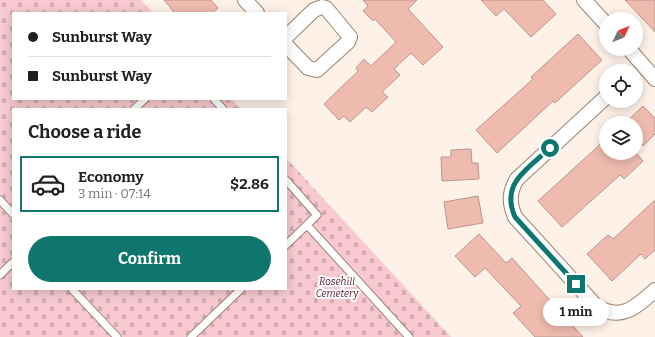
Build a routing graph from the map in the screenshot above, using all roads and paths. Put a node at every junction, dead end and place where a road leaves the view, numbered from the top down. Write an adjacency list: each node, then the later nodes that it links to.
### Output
1 (245, 0): 3 (street)
2 (584, 0): 4 (street)
3 (256, 12)
4 (599, 16)
5 (287, 36): 6 (street)
6 (287, 46)
7 (643, 71): 8 (street)
8 (655, 79)
9 (144, 100): 12 (lane)
10 (215, 100): 13 (lane)
11 (599, 103): 23 (street)
12 (135, 108)
13 (222, 108)
14 (287, 181): 17 (lane)
15 (0, 200): 16 (lane)
16 (12, 213)
17 (307, 225): 18 (lane); 26 (lane)
18 (287, 244)
19 (12, 263): 20 (lane)
20 (0, 275)
21 (73, 290): 24 (lane)
22 (240, 290): 25 (lane)
23 (655, 290)
24 (117, 337)
25 (191, 337)
26 (409, 337)

